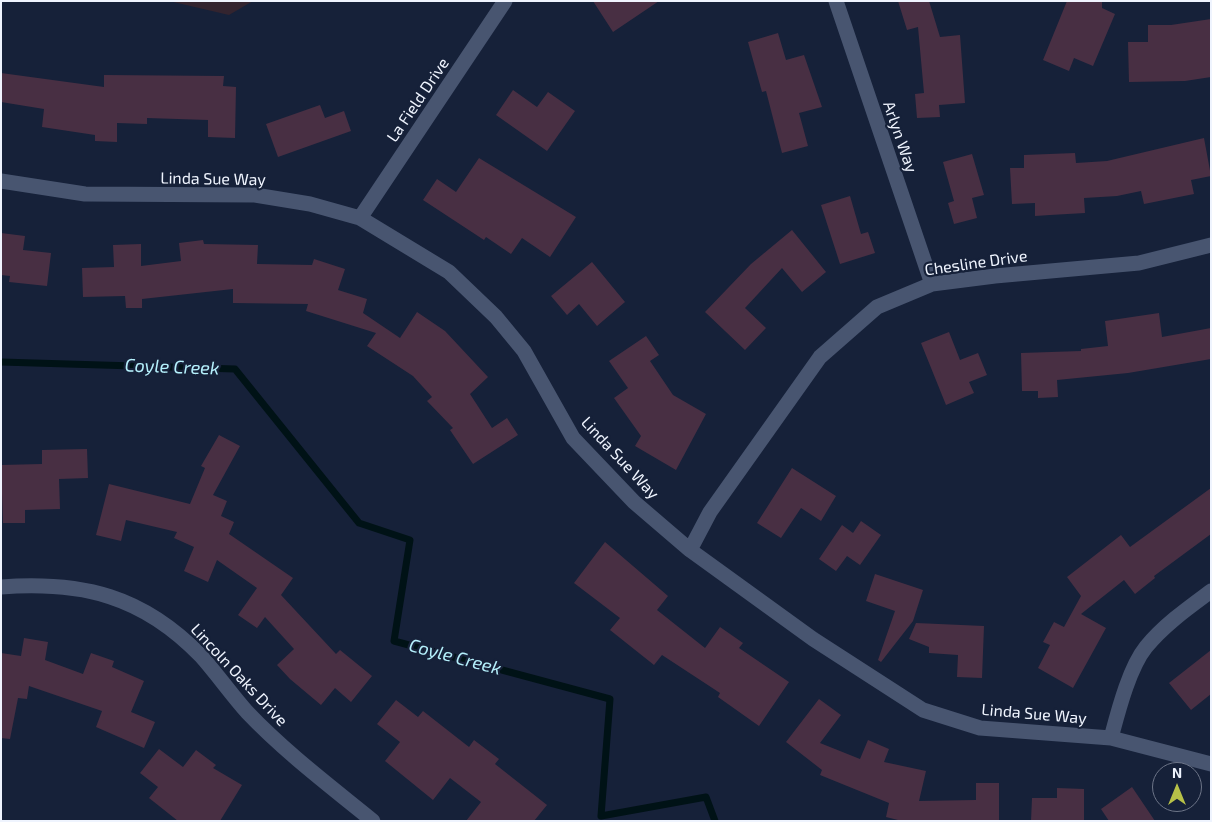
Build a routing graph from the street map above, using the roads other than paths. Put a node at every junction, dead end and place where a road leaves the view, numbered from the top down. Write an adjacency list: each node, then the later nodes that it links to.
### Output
1 (505, 1): 4 (street, La Field Drive)
2 (836, 1): 6 (street, Arlyn Way)
3 (1, 180): 4 (street, Linda Sue Way)
4 (360, 218): 7 (street, Linda Sue Way)
5 (1211, 246): 6 (street, Chesline Drive)
6 (932, 284): 7 (street, Chesline Drive)
7 (690, 550): 10 (street, Linda Sue Way)
8 (1, 587): 12 (street, Lincoln Oaks Drive)
9 (1211, 591): 10 (street)
10 (1111, 738): 11 (street, Linda Sue Way)
11 (1211, 764)
12 (373, 821)

